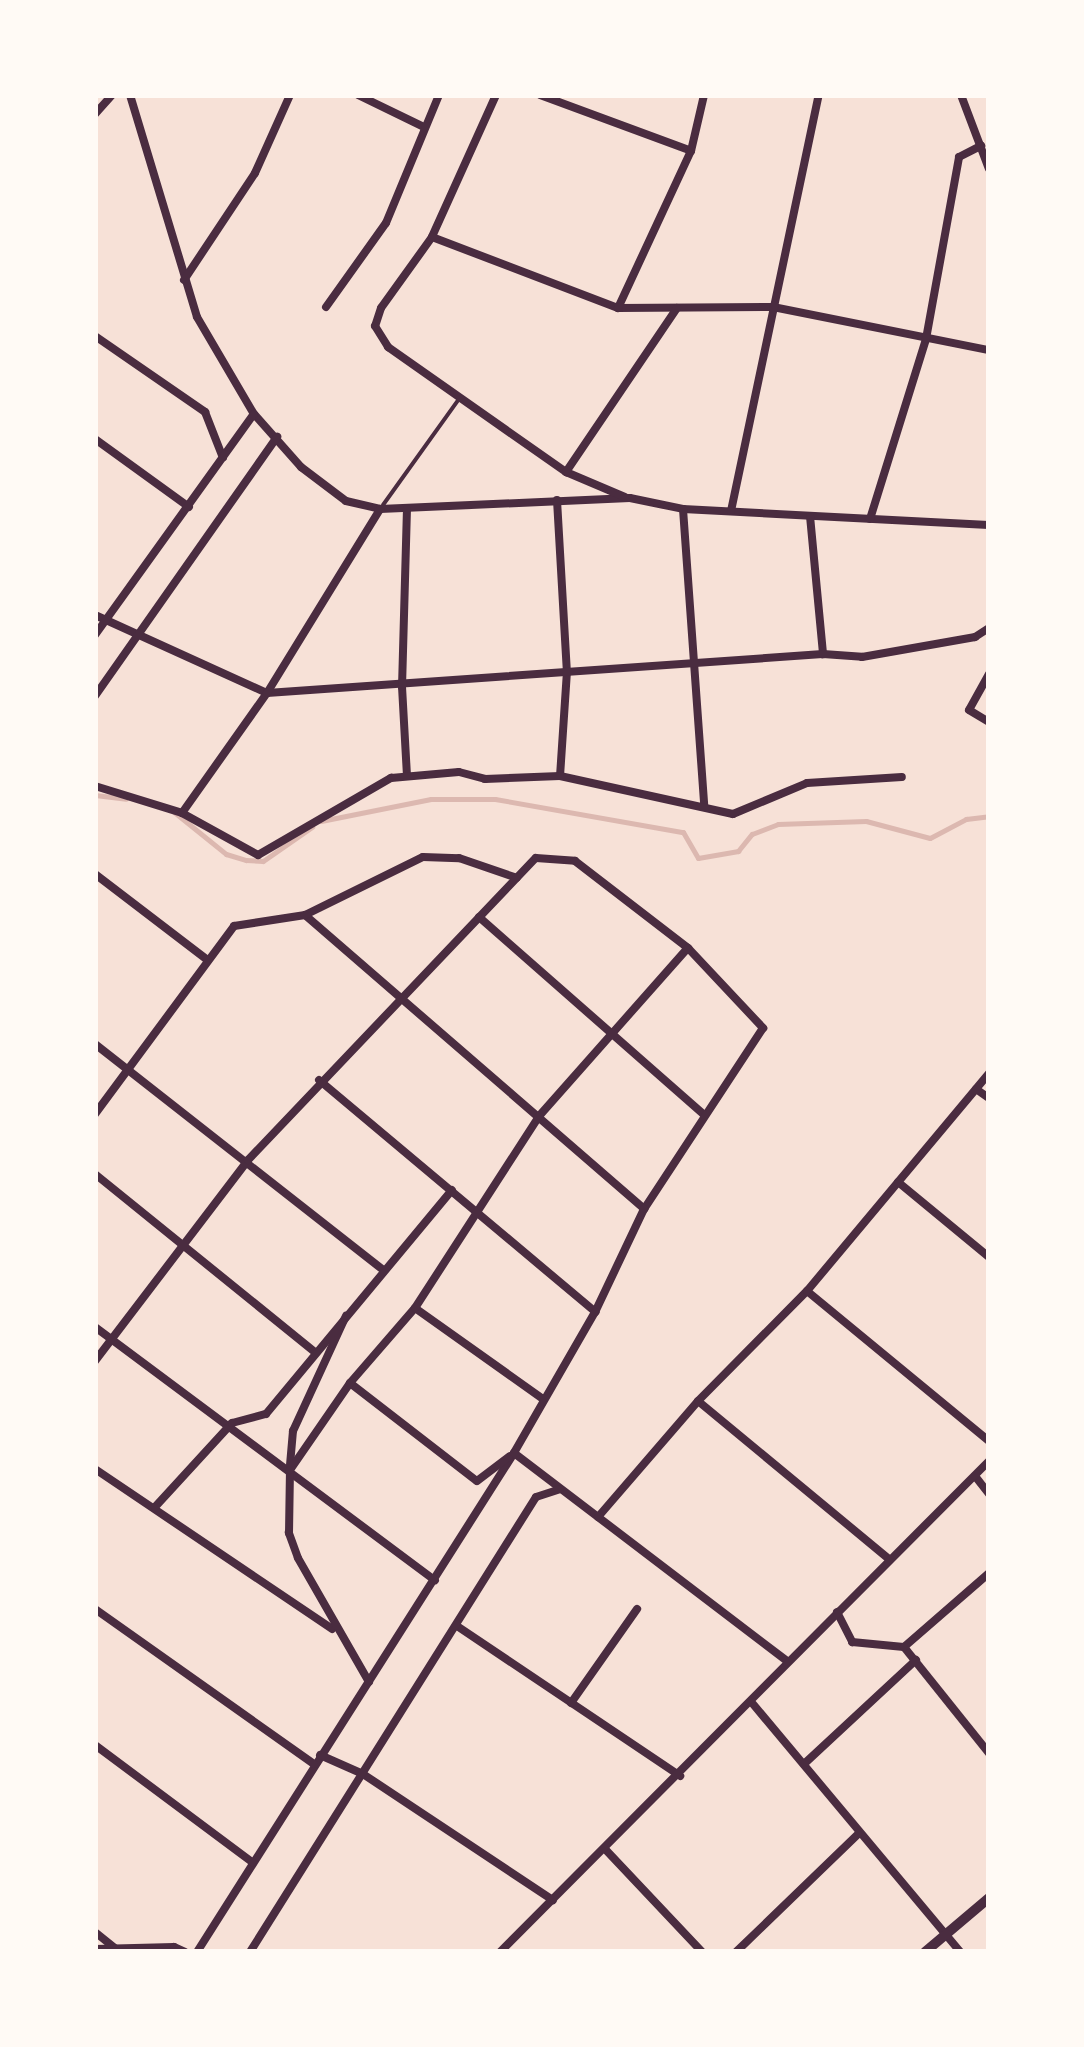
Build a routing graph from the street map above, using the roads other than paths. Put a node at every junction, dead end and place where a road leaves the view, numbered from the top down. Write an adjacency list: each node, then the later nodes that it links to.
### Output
1 (112, 95): 11 (street)
2 (130, 95): 17 (street)
3 (290, 95): 17 (street)
4 (358, 95): 12 (street)
5 (439, 95): 12 (street)
6 (496, 95): 16 (street)
7 (540, 95): 14 (street)
8 (704, 95): 14 (street)
9 (819, 95): 18 (street)
10 (961, 95): 13 (street)
11 (95, 114)
12 (424, 127): 19 (street)
13 (981, 146): 15 (street); 23 (street)
14 (691, 152): 20 (street)
15 (989, 169)
16 (432, 237): 20 (street); 25 (street)
17 (184, 280): 26 (street)
18 (773, 307): 21 (street); 23 (street); 37 (street)
19 (326, 308)
20 (618, 308): 21 (street)
21 (677, 308): 30 (street)
22 (95, 336): 29 (street)
23 (926, 338): 24 (street); 39 (street)
24 (989, 350)
25 (462, 395): 30 (street); 35 (lane)
26 (254, 414): 27 (street); 29 (street)
27 (277, 437): 35 (street); 45 (street)
28 (95, 439): 33 (street)
29 (223, 458): 33 (street)
30 (566, 472): 31 (street)
31 (630, 498): 32 (street); 36 (street)
32 (557, 500): 34 (street); 48 (street)
33 (189, 506): 42 (street)
34 (408, 508): 35 (street); 50 (street)
35 (380, 509): 51 (street)
36 (683, 509): 37 (street); 47 (street)
37 (731, 511): 38 (street)
38 (810, 516): 39 (street); 46 (street)
39 (870, 519): 40 (street)
40 (989, 525)
41 (95, 615): 42 (street)
42 (104, 622): 44 (street); 45 (street)
43 (989, 628): 46 (street)
44 (95, 635)
45 (139, 636): 51 (street); 52 (street)
46 (822, 654): 47 (street)
47 (695, 663): 48 (street); 58 (street)
48 (567, 672): 50 (street); 55 (street)
49 (989, 674): 53 (street)
50 (402, 687): 51 (street); 54 (street)
51 (268, 692): 59 (street)
52 (95, 696)
53 (989, 722)
54 (407, 776): 55 (street); 59 (street)
55 (560, 776): 58 (street)
56 (902, 777): 58 (street)
57 (95, 786): 59 (street)
58 (704, 804)
59 (182, 813)
60 (95, 874): 65 (street)
61 (517, 878): 62 (street); 63 (street); 64 (street)
62 (306, 915): 65 (street); 66 (street)
63 (479, 917): 66 (street); 67 (street)
64 (688, 948): 67 (street); 76 (street)
65 (206, 959): 69 (street)
66 (398, 1000): 71 (street); 75 (street)
67 (614, 1036): 75 (street); 76 (street)
68 (95, 1044): 69 (street)
69 (128, 1068): 74 (street); 77 (street)
70 (989, 1073): 72 (street)
71 (319, 1080): 77 (street); 80 (street)
72 (976, 1089): 73 (street); 79 (street)
73 (989, 1098)
74 (95, 1114)
75 (540, 1115): 81 (street); 82 (street)
76 (704, 1115): 81 (street)
77 (248, 1160): 83 (street); 85 (street)
78 (95, 1174): 83 (street)
79 (898, 1182): 84 (street); 86 (street)
80 (452, 1190): 82 (street); 85 (street)
81 (644, 1209): 89 (street)
82 (479, 1212): 88 (street); 89 (street)
83 (183, 1247): 91 (street); 92 (street)
84 (989, 1257)
85 (382, 1269): 87 (street)
86 (807, 1291): 96 (street); 98 (street)
87 (351, 1305): 92 (street); 102 (street)
88 (415, 1308): 94 (street); 95 (street)
89 (595, 1312): 95 (street)
90 (95, 1327): 91 (street)
91 (111, 1339): 93 (street); 97 (street)
92 (314, 1352): 97 (street)
93 (95, 1361)
94 (350, 1383): 99 (street); 102 (street)
95 (543, 1399): 99 (street)
96 (698, 1401): 107 (street); 108 (street)
97 (232, 1423): 102 (street); 106 (street)
98 (989, 1441)
99 (514, 1454): 104 (street); 110 (street)
100 (989, 1462): 103 (street)
101 (95, 1469): 106 (street)
102 (290, 1470): 110 (street); 115 (street)
103 (975, 1476): 105 (street); 108 (street)
104 (560, 1489): 107 (street); 114 (street)
105 (989, 1494)
106 (154, 1508): 115 (street)
107 (598, 1518): 117 (street)
108 (888, 1558): 113 (street)
109 (989, 1573): 116 (street)
110 (435, 1580): 119 (street)
111 (95, 1609): 124 (street)
112 (637, 1609): 120 (street)
113 (837, 1612): 116 (street); 117 (street)
114 (457, 1626): 120 (street); 126 (street)
115 (335, 1631): 119 (street)
116 (904, 1647): 118 (street)
117 (786, 1660): 121 (street)
118 (916, 1660): 123 (street); 125 (street)
119 (368, 1682): 124 (street)
120 (572, 1704): 127 (street)
121 (754, 1704): 125 (street); 127 (street)
122 (95, 1745): 130 (street)
123 (989, 1753)
124 (317, 1760): 126 (street); 130 (street)
125 (804, 1764): 128 (street)
126 (363, 1774): 132 (street); 139 (street)
127 (680, 1776): 129 (street)
128 (858, 1834): 134 (street); 142 (street)
129 (605, 1849): 132 (street); 141 (street)
130 (252, 1862): 137 (street)
131 (989, 1898): 134 (street)
132 (552, 1900): 140 (street)
133 (95, 1932): 135 (street)
134 (946, 1934): 143 (street); 144 (street)
135 (115, 1948): 136 (street); 138 (street)
136 (95, 1949)
137 (198, 1950)
138 (185, 1952)
139 (250, 1952)
140 (500, 1952)
141 (702, 1952)
142 (736, 1952)
143 (925, 1952)
144 (960, 1952)

